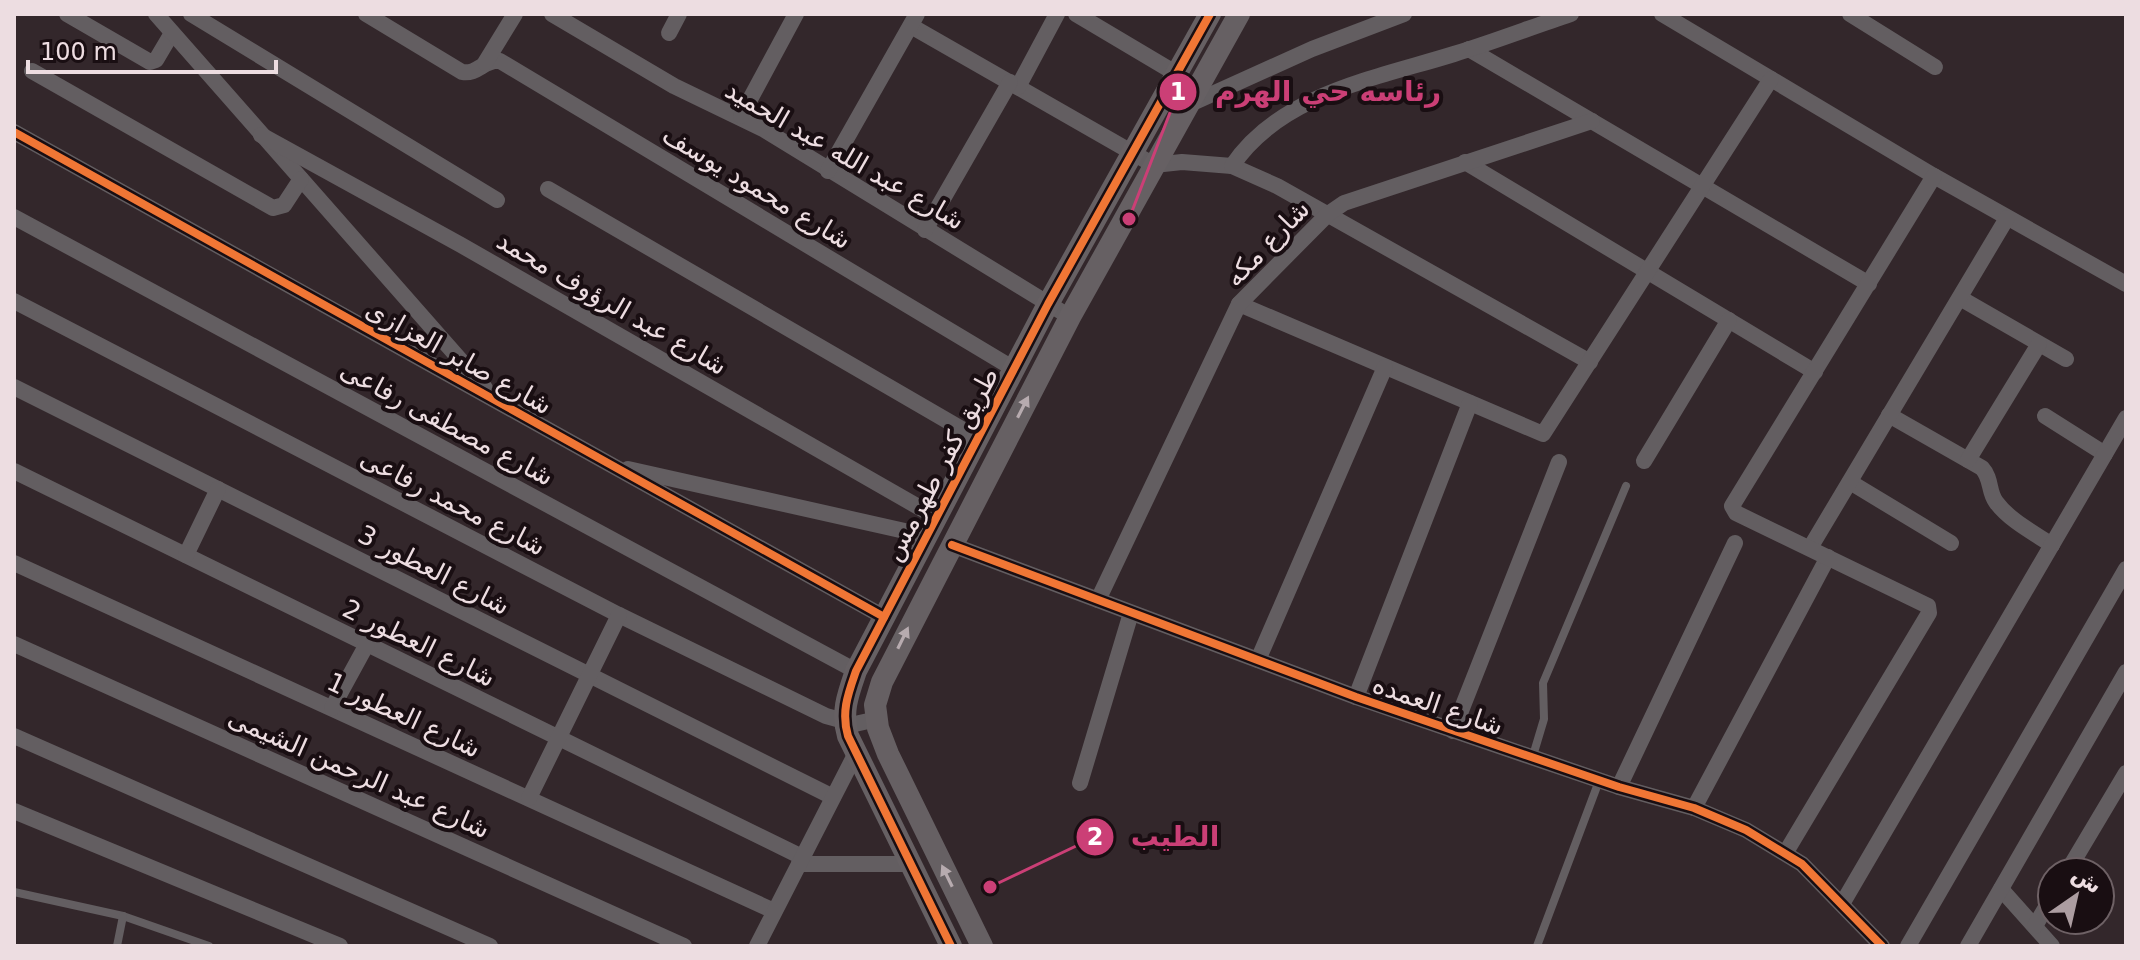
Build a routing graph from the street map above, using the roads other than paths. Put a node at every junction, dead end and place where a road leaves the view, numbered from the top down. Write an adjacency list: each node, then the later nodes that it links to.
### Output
1 (67, 14): 18 (street)
2 (156, 14): 18 (street)
3 (191, 14): 41 (street)
4 (366, 14): 21 (street, شارع محمود يوسف)
5 (515, 14): 21 (street)
6 (552, 14): 28 (street, شارع عبد الله عبد الحميد)
7 (679, 14): 19 (street)
8 (796, 14): 28 (street)
9 (1057, 14): 26 (street)
10 (1076, 14): 24 (street)
11 (1210, 14): 24 (street, طريق كفر طهرمس)
12 (1239, 14): 27 (street, طريق كفر طهرمس)
13 (1404, 14): 27 (street)
14 (1571, 14): 20 (street)
15 (1662, 14): 25 (street)
16 (1850, 14): 22 (street)
17 (914, 20): 26 (street); 36 (street)
18 (172, 33): 31 (street)
19 (669, 33)
20 (1469, 49): 29 (street); 35 (street)
21 (480, 67): 59 (street, شارع محمود يوسف)
22 (1935, 67)
23 (32, 71): 38 (street)
24 (1177, 74): 32 (street, طريق كفر طهرمس)
25 (1771, 79): 37 (street); 39 (street)
26 (1014, 85): 32 (street); 45 (street)
27 (1187, 105): 34 (street, طريق كفر طهرمس)
28 (741, 116): 36 (street, شارع عبد الله عبد الحميد)
29 (1592, 121): 33 (street, شارع مكه); 39 (street)
30 (14, 132): 62 (street, شارع صابر العزازى)
31 (261, 135): 38 (street); 77 (street, شارع عبد الرؤوف محمد)
32 (1133, 153): 34 (street); 51 (street, طريق كفر طهرمس)
33 (1465, 162): 42 (street, شارع مكه); 46 (street)
34 (1154, 165): 35 (street); 53 (street, طريق كفر طهرمس)
35 (1232, 166): 42 (street)
36 (828, 171): 45 (street, شارع عبد الله عبد الحميد)
37 (1934, 176): 44 (street); 47 (street)
38 (301, 179): 62 (street)
39 (1702, 186): 46 (street); 47 (street)
40 (548, 189): 67 (street)
41 (497, 200)
42 (1328, 214): 52 (street, شارع مكه); 57 (street)
43 (14, 217): 94 (street, شارع مصطفى رفاعى)
44 (2007, 218): 48 (street); 49 (street)
45 (925, 230): 51 (street, شارع عبد الله عبد الحميد)
46 (1647, 271): 54 (street); 57 (street)
47 (1869, 284): 60 (street)
48 (2126, 284)
49 (1960, 298): 55 (street); 64 (street)
50 (14, 301): 89 (street, شارع محمد رفاعى)
51 (1048, 304): 53 (street, شارع عبد الله عبد الحميد); 59 (street, طريق كفر طهرمس)
52 (1239, 304): 58 (street); 87 (street, شارع مكه)
53 (1070, 317): 80 (street, طريق كفر طهرمس, one-way to 53)
54 (1729, 320): 60 (street); 70 (street)
55 (2039, 344): 56 (street); 69 (street)
56 (2066, 359)
57 (1590, 362): 63 (street)
58 (1385, 367): 63 (street); 93 (street)
59 (1014, 369): 67 (street, طريق كفر طهرمس)
60 (1815, 372): 82 (street)
61 (14, 387): 76 (street, شارع العطور 3)
62 (494, 400): 72 (street, شارع صابر العزازى)
63 (1470, 403): 97 (street)
64 (1889, 415): 69 (street); 74 (street)
65 (2045, 416): 68 (street)
66 (2126, 418): 68 (street)
67 (977, 438): 77 (street, طريق كفر طهرمس)
68 (2105, 454): 81 (street)
69 (1968, 460): 81 (street)
70 (1644, 461)
71 (1559, 462): 101 (street)
72 (611, 465): 77 (street); 90 (street, شارع صابر العزازى)
73 (14, 471): 83 (street, شارع العطور 2)
74 (1850, 482): 79 (street); 82 (street)
75 (1626, 486): 105 (lane)
76 (218, 489): 83 (street); 96 (street, شارع العطور 3)
77 (931, 527): 90 (street, طريق كفر طهرمس)
78 (1735, 543): 109 (street)
79 (1951, 543)
80 (952, 545): 87 (street, شارع العمده); 99 (street, طريق كفر طهرمس, one-way to 80)
81 (2052, 545): 120 (street)
82 (1810, 548): 84 (street)
83 (186, 555): 92 (street, شارع العطور 2)
84 (1828, 557): 112 (street); 114 (street)
85 (14, 563): 98 (street, شارع العطور 1)
86 (2126, 569): 134 (street)
87 (1098, 600): 88 (street, شارع العمده)
88 (1131, 613): 93 (street, شارع العمده); 108 (street)
89 (619, 615): 96 (street); 100 (street, شارع محمد رفاعى)
90 (884, 617): 94 (street, طريق كفر طهرمس)
91 (14, 644): 128 (street, شارع عبد الرحمن الشيمى)
92 (367, 644): 98 (street); 103 (street, شارع العطور 2)
93 (1258, 660): 97 (street, شارع العمده)
94 (856, 671): 100 (street, طريق كفر طهرمس)
95 (2126, 672): 118 (street)
96 (589, 675): 103 (street); 110 (street, شارع العطور 3)
97 (1356, 697): 101 (street, شارع العمده)
98 (332, 708): 111 (street, شارع العطور 1)
99 (877, 719): 100 (street); 131 (street, طريق كفر طهرمس, one-way to 99)
100 (844, 722): 104 (street)
101 (1453, 731): 105 (street, شارع العمده)
102 (14, 736): 127 (street)
103 (559, 738): 111 (street); 116 (street, شارع العطور 2)
104 (856, 753): 110 (street); 117 (street)
105 (1532, 759): 107 (street, شارع العمده)
106 (2126, 773): 115 (street)
107 (1599, 781): 109 (street, شارع العمده); 132 (lane)
108 (1080, 783)
109 (1619, 787): 112 (street, شارع العمده)
110 (833, 797): 116 (street)
111 (529, 798): 121 (street, شارع العطور 1)
112 (1694, 808): 114 (street, شارع العمده)
113 (14, 811): 126 (street)
114 (1786, 852): 120 (street, شارع العمده)
115 (2077, 856)
116 (800, 861): 117 (street, شارع العطور 2); 121 (street)
117 (911, 864): 130 (street)
118 (2001, 889): 123 (street); 135 (street)
119 (14, 892): 122 (lane)
120 (1842, 904): 133 (street, شارع العمده)
121 (774, 911): 129 (street)
122 (123, 916): 124 (lane); 125 (lane)
123 (2035, 926): 136 (street)
124 (117, 946)
125 (209, 946)
126 (340, 946)
127 (490, 946)
128 (684, 946)
129 (757, 946)
130 (951, 946)
131 (982, 946)
132 (1537, 946)
133 (1882, 946)
134 (1908, 946)
135 (1968, 946)
136 (2052, 946)

